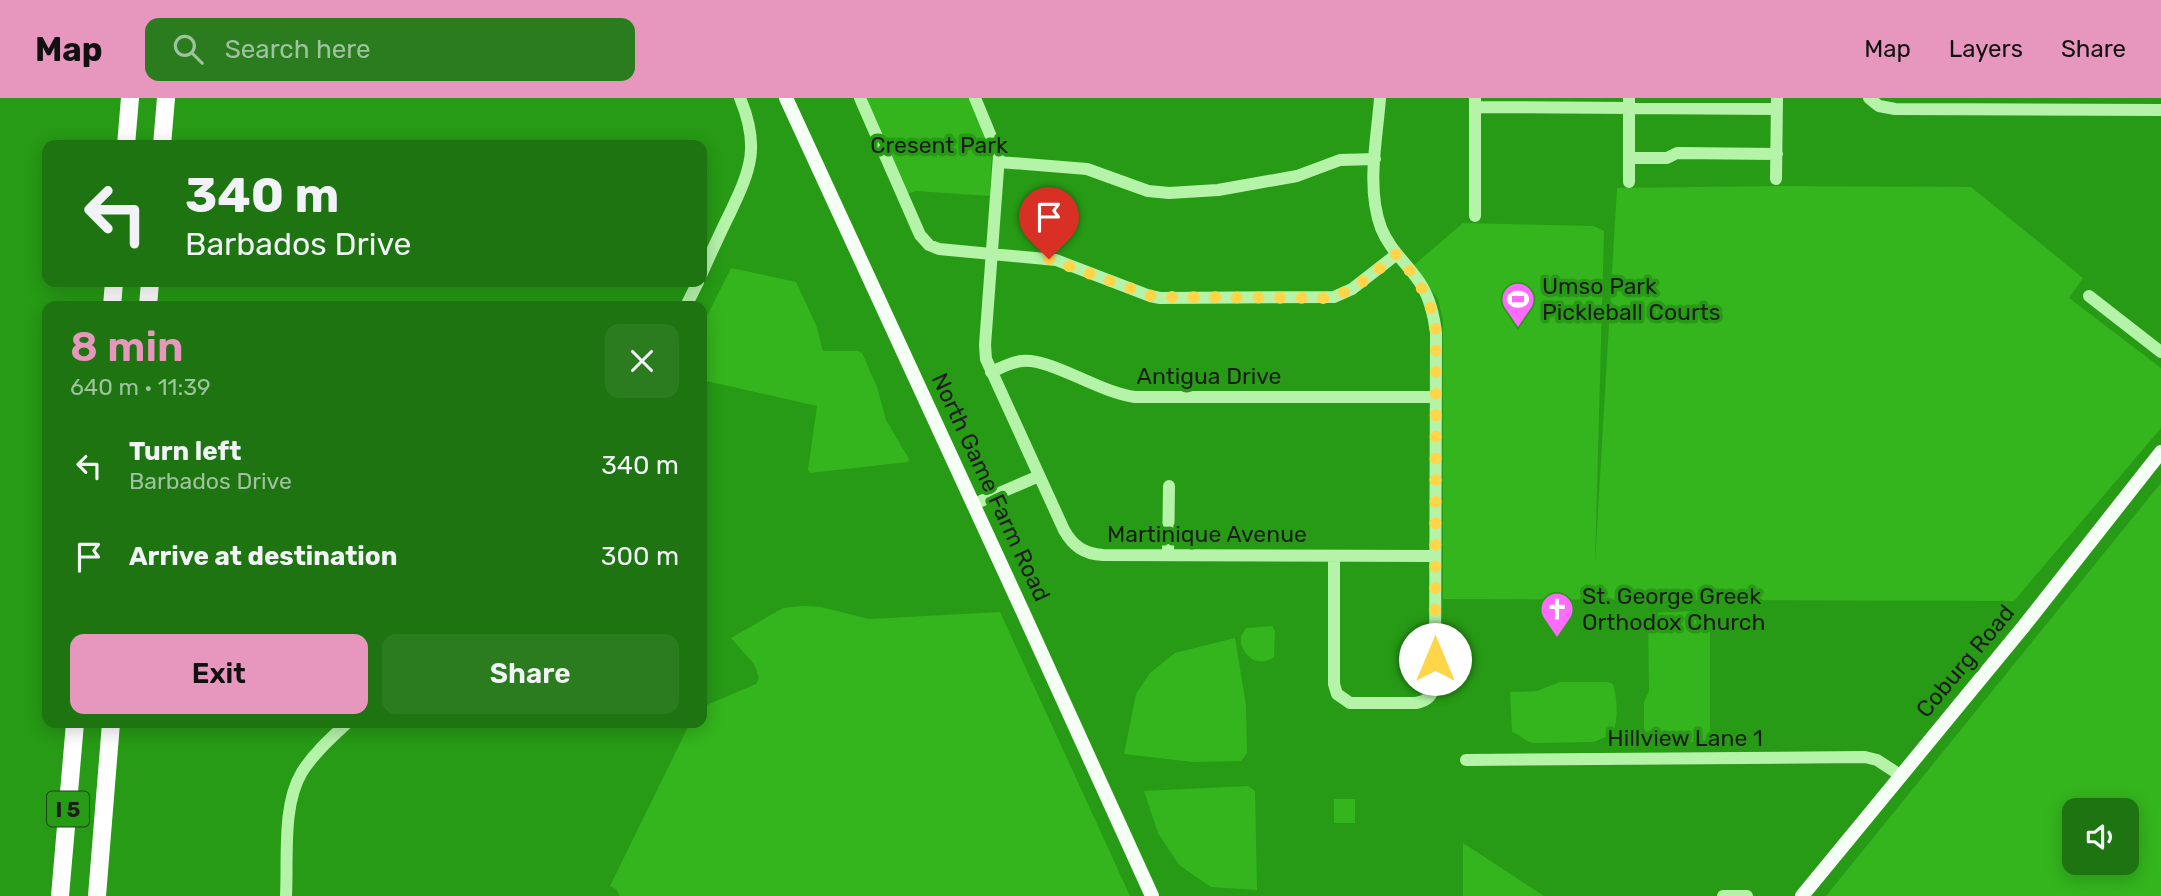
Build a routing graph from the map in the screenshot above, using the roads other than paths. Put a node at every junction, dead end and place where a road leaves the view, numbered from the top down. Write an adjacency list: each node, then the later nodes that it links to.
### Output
1 (130, 98): 13 (highway)
2 (166, 98): 14 (highway)
3 (740, 98): 24 (street)
4 (786, 98): 32 (main road, North Game Farm Road)
5 (860, 98): 23 (street)
6 (975, 98): 18 (street, Martinique Avenue)
7 (1380, 98): 17 (street)
8 (1869, 98): 12 (street)
9 (1475, 103): 10 (street); 21 (street)
10 (1629, 103): 11 (street); 16 (street)
11 (1777, 103): 15 (street)
12 (2161, 110)
13 (126, 140)
14 (162, 140)
15 (1777, 154): 16 (street); 19 (street)
16 (1629, 158): 20 (street)
17 (1374, 159): 18 (street); 22 (street)
18 (999, 162): 23 (street, Martinique Avenue)
19 (1776, 179)
20 (1629, 182)
21 (1475, 216)
22 (1397, 254): 23 (street); 28 (street)
23 (993, 255): 27 (street, Martinique Avenue)
24 (707, 262)
25 (2089, 296): 26 (street)
26 (2161, 352)
27 (991, 372): 28 (street, Antigua Drive); 30 (street, Martinique Avenue)
28 (1435, 397): 35 (street)
29 (2161, 452): 40 (main road, Coburg Road)
30 (1039, 476): 32 (street); 33 (street, Martinique Avenue)
31 (1169, 486): 33 (street)
32 (974, 504): 44 (main road, North Game Farm Road)
33 (1168, 555): 34 (street, Martinique Avenue)
34 (1334, 556): 35 (street, Martinique Avenue); 35 (street)
35 (1435, 556)
36 (75, 728): 41 (highway, I 5)
37 (111, 728): 42 (highway, I 5)
38 (342, 728): 43 (street)
39 (1466, 760): 40 (street, Hillview Lane 1)
40 (1900, 775): 47 (main road, Coburg Road)
41 (60, 896)
42 (97, 896)
43 (286, 896)
44 (1152, 896)
45 (1723, 896): 46 (street)
46 (1747, 896)
47 (1802, 896)

